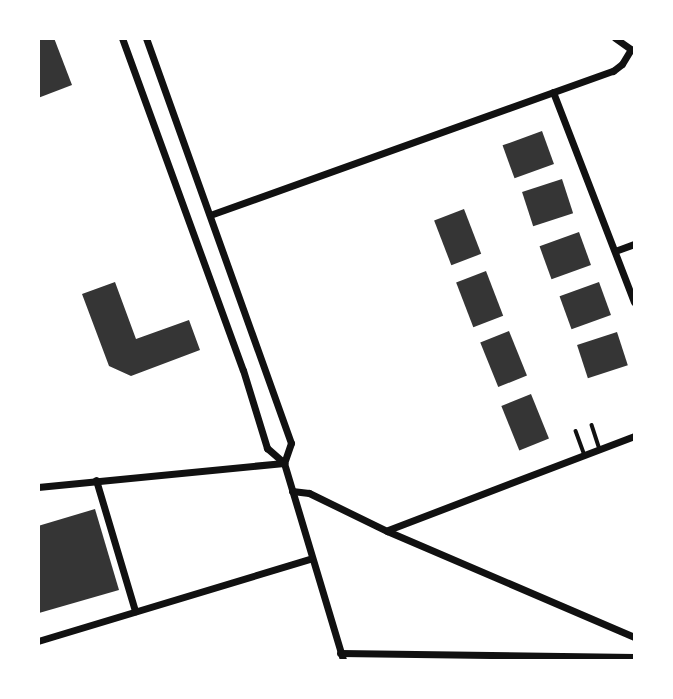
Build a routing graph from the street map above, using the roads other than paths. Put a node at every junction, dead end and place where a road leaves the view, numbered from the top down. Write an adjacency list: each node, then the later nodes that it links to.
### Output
1 (122, 38): 15 (street)
2 (146, 38): 6 (street)
3 (615, 38): 4 (street)
4 (633, 50): 5 (street)
5 (553, 92): 6 (street); 8 (street)
6 (210, 215): 15 (street)
7 (635, 244): 8 (street)
8 (615, 251): 9 (street)
9 (635, 302)
10 (592, 425): 13 (lane)
11 (576, 430): 14 (lane)
12 (635, 436): 13 (street)
13 (600, 449): 14 (street)
14 (585, 455): 19 (street)
15 (284, 463): 16 (street); 18 (street)
16 (96, 480): 17 (street); 21 (street)
17 (38, 487)
18 (292, 491): 19 (street); 20 (street)
19 (387, 531): 22 (street)
20 (310, 559): 21 (street); 24 (street)
21 (135, 611): 23 (street)
22 (635, 638)
23 (38, 641)
24 (341, 657): 25 (street)
25 (510, 657): 26 (street)
26 (635, 657)

